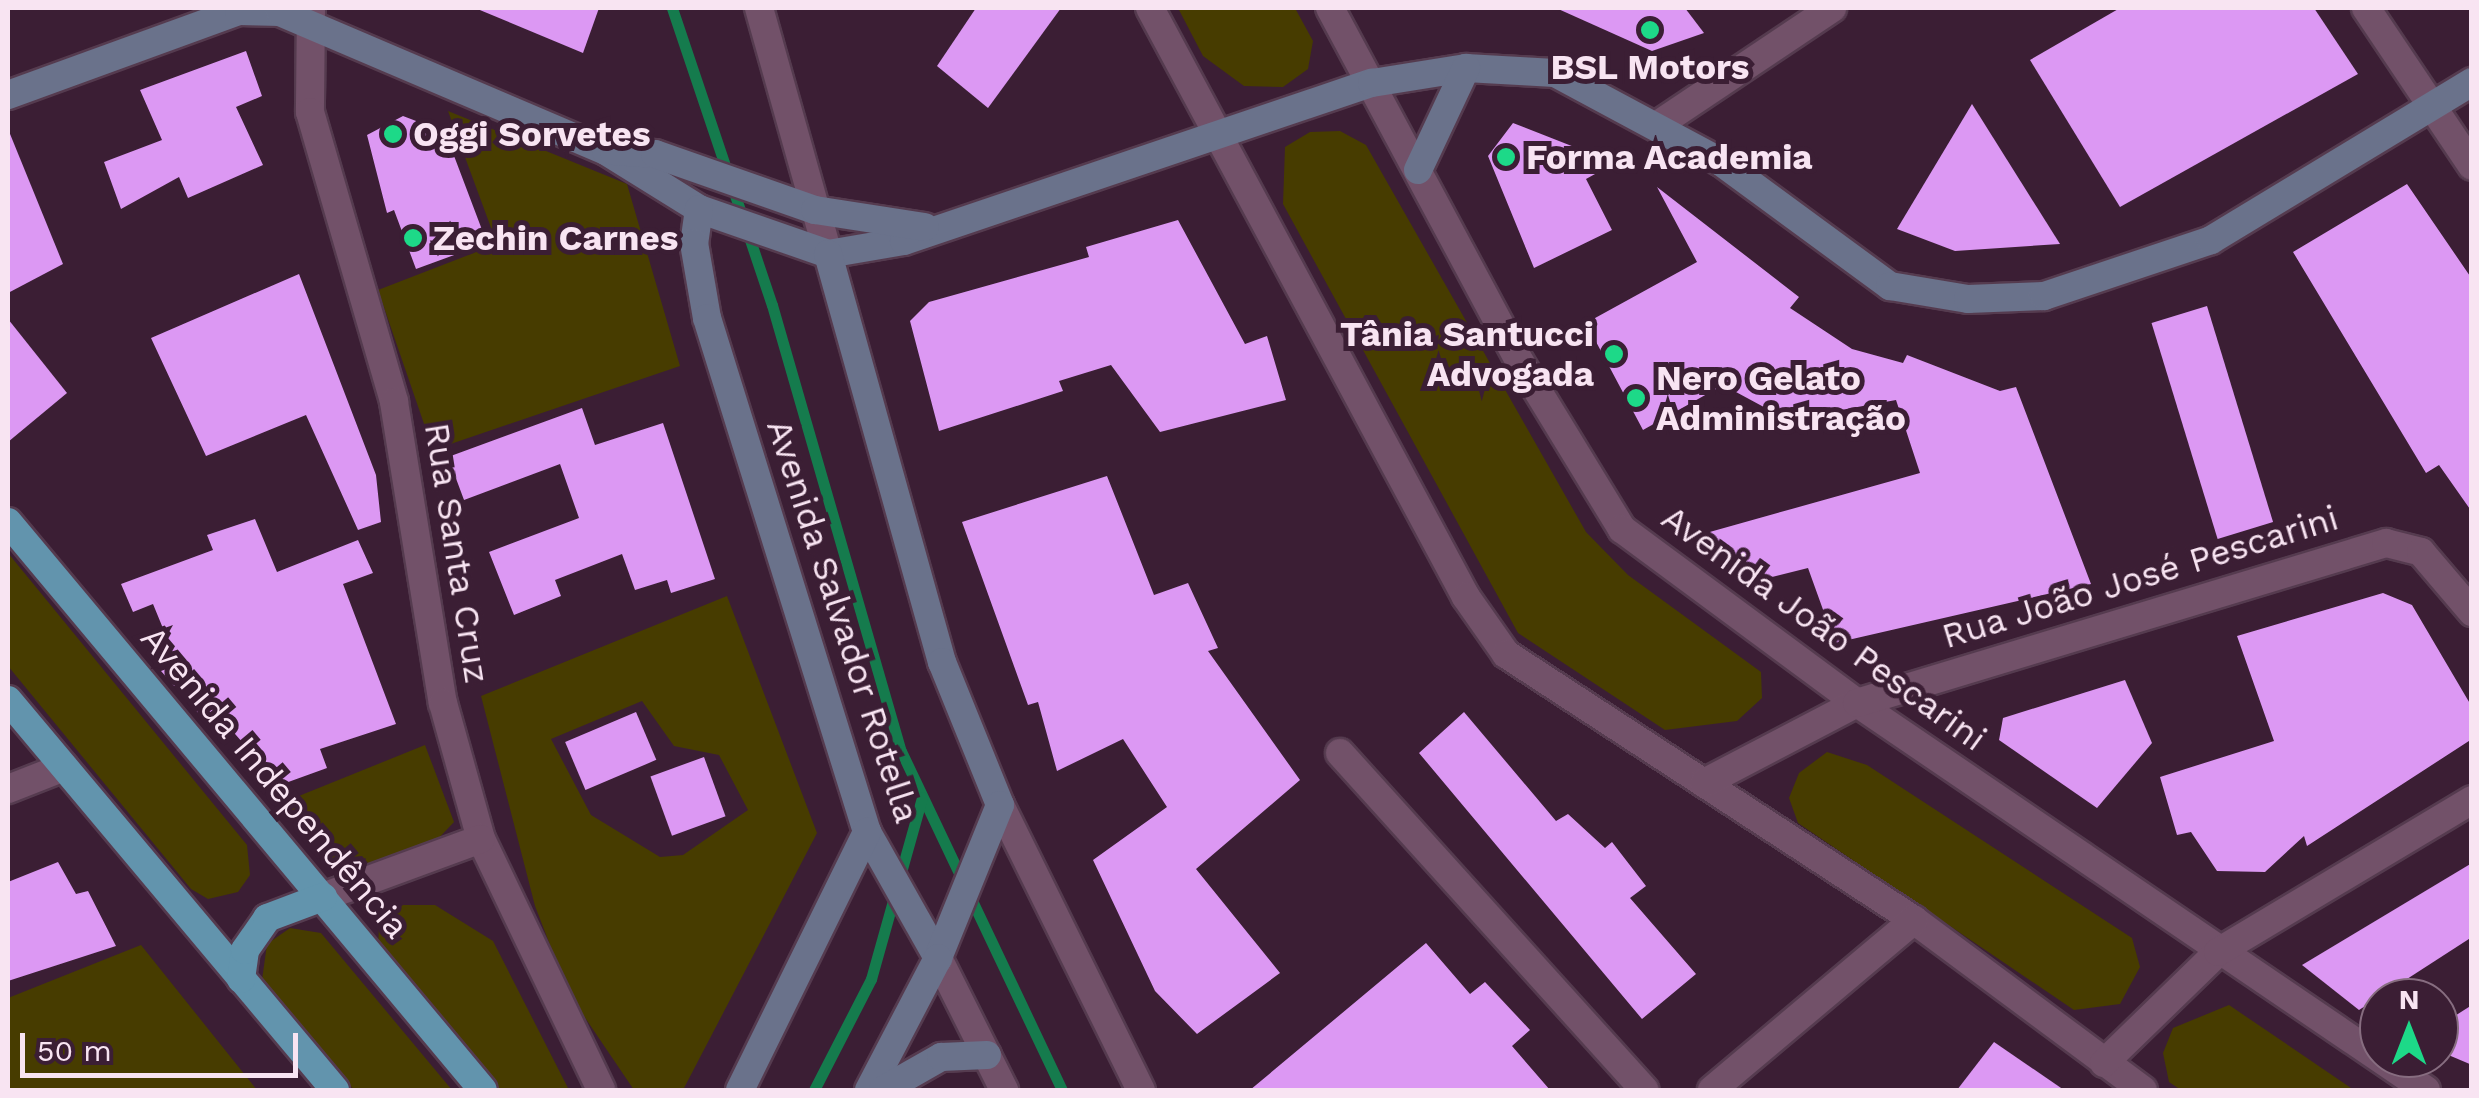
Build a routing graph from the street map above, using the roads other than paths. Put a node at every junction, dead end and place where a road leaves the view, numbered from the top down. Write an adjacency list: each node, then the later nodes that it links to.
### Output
1 (759, 8): 19 (street)
2 (1150, 8): 13 (street)
3 (1330, 8): 9 (street, Avenida João Pescarini)
4 (1832, 8): 12 (street)
5 (2366, 8): 11 (street)
6 (310, 15): 10 (main road); 14 (main road); 33 (street, Rua Santa Cruz)
7 (1466, 68): 9 (main road); 12 (main road); 16 (main road)
8 (2472, 82): 11 (main road)
9 (1372, 84): 13 (main road); 16 (street, Avenida João Pescarini)
10 (8, 95)
11 (2430, 102): 12 (main road); 15 (street)
12 (1656, 126)
13 (1217, 140): 20 (main road); 28 (street)
14 (606, 151): 17 (main road); 18 (main road)
15 (2472, 166)
16 (1418, 170): 25 (street, Avenida João Pescarini)
17 (758, 188): 18 (main road); 19 (main road)
18 (699, 208): 21 (main road); 32 (main road, Avenida Salvador Rotella)
19 (814, 210): 20 (main road); 21 (street)
20 (936, 228): 21 (main road)
21 (828, 254): 31 (main road)
22 (8, 522): 34 (main road, Avenida Independência)
23 (2472, 612): 25 (street, Rua João José Pescarini)
24 (8, 700): 27 (main road)
25 (1857, 703): 28 (street, Rua João José Pescarini); 36 (street, Avenida João Pescarini)
26 (1340, 753): 49 (street)
27 (64, 767): 29 (street); 38 (main road)
28 (1704, 783): 35 (street)
29 (8, 789)
30 (2472, 800): 36 (street)
31 (1000, 805): 37 (main road); 48 (street)
32 (866, 832): 37 (main road, Avenida Salvador Rotella); 44 (main road)
33 (481, 839): 34 (street); 43 (street, Rua Santa Cruz)
34 (323, 897): 38 (main road); 42 (main road, Avenida Independência)
35 (1914, 920): 40 (street); 50 (street)
36 (2218, 952): 40 (street); 52 (street, Avenida João Pescarini)
37 (938, 958): 39 (street, Avenida Salvador Rotella); 45 (main road)
38 (240, 979): 41 (main road)
39 (987, 1054): 46 (main road); 47 (street, Avenida Salvador Rotella)
40 (2104, 1062): 51 (street)
41 (335, 1090)
42 (483, 1090)
43 (601, 1090)
44 (740, 1090)
45 (869, 1090)
46 (882, 1090)
47 (1004, 1090)
48 (1140, 1090)
49 (1644, 1090)
50 (1712, 1090)
51 (2143, 1090)
52 (2426, 1090)

